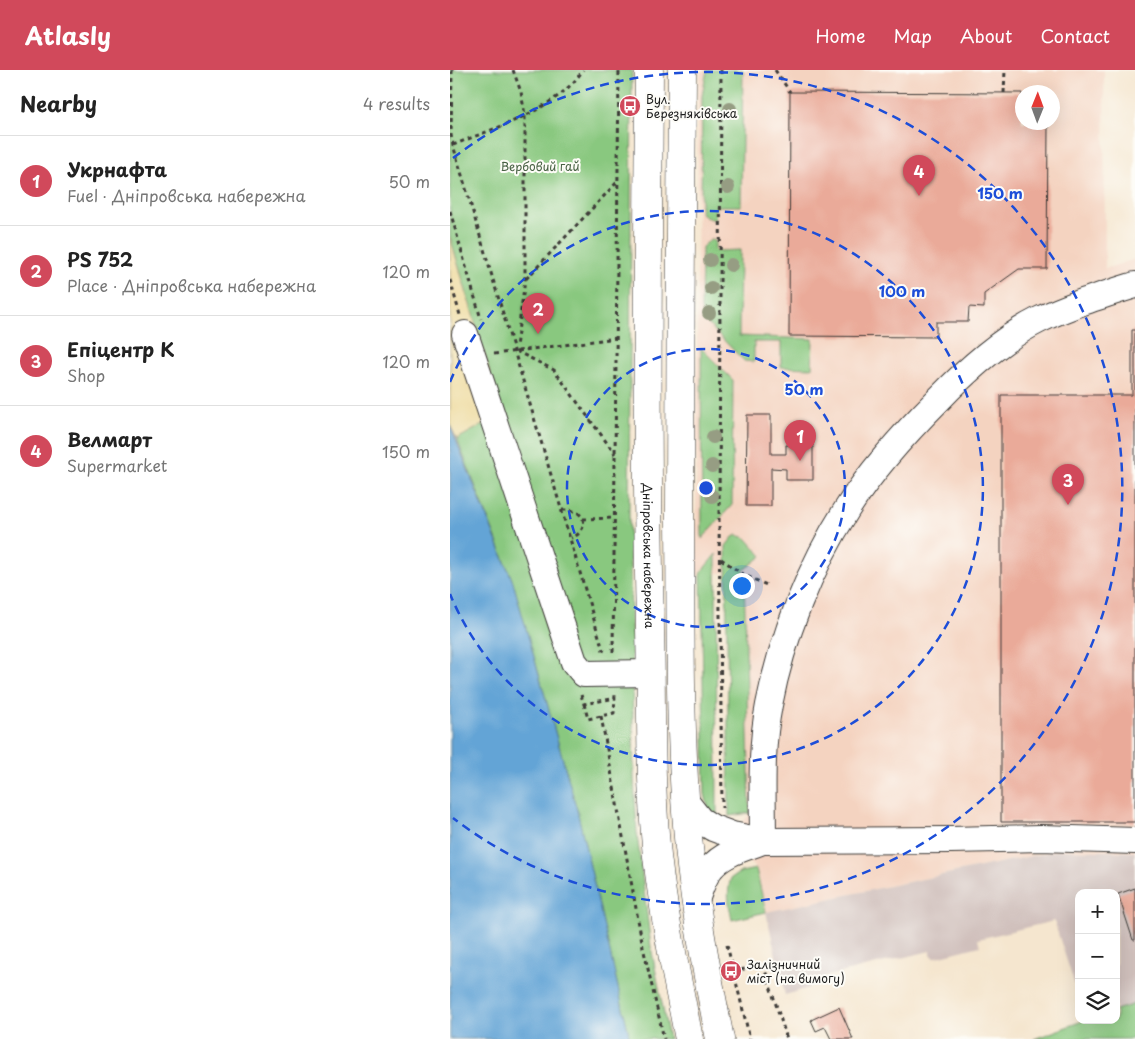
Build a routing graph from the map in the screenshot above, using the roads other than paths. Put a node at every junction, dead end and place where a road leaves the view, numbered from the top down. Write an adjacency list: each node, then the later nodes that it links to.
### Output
1 (649, 70): 5 (main road, Дніпровська набережна)
2 (682, 70): 6 (main road)
3 (1135, 285): 7 (lane)
4 (465, 334): 5 (lane)
5 (651, 673): 10 (main road, Дніпровська набережна)
6 (685, 801): 7 (lane); 9 (main road)
7 (763, 841): 8 (lane); 9 (lane)
8 (1135, 841)
9 (696, 900): 11 (main road)
10 (689, 1039)
11 (720, 1039)

